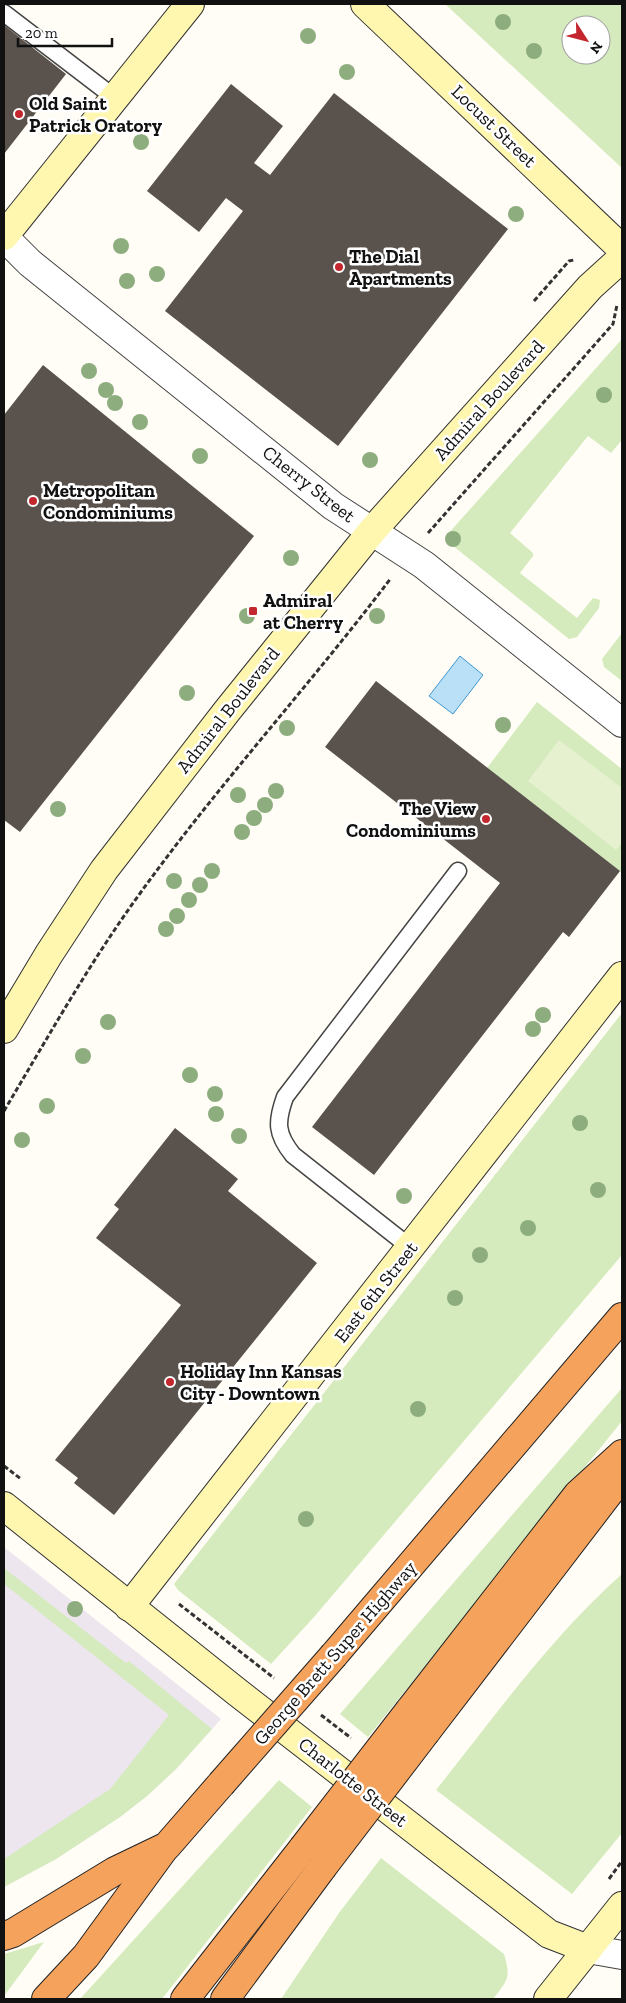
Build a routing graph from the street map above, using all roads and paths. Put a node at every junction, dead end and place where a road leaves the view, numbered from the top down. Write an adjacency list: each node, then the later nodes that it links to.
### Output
1 (190, 4): 4 (main road)
2 (366, 4): 6 (main road, Locust Street)
3 (4, 13): 4 (lane)
4 (115, 98): 5 (main road)
5 (4, 236): 9 (street, Cherry Street)
6 (622, 249)
7 (622, 258): 9 (main road, Admiral Boulevard)
8 (619, 297): 10 (path)
9 (372, 531): 10 (street, Cherry Street); 14 (main road, Admiral Boulevard)
10 (409, 555): 11 (street, Cherry Street); 15 (path)
11 (622, 723)
12 (458, 871): 16 (lane)
13 (622, 976): 16 (main road, East 6th Street)
14 (4, 1029)
15 (4, 1111)
16 (411, 1248): 22 (main road, East 6th Street)
17 (622, 1317): 25 (highway, George Brett Super Highway, bridge)
18 (622, 1454): 24 (highway)
19 (622, 1476): 23 (highway)
20 (622, 1504): 23 (highway)
21 (4, 1506): 22 (main road, Charlotte Street)
22 (130, 1607): 28 (main road, Charlotte Street)
23 (512, 1620): 24 (highway)
24 (417, 1721): 31 (highway, bridge); 32 (highway, bridge)
25 (167, 1846): 27 (highway, George Brett Super Highway); 30 (highway)
26 (622, 1906): 28 (main road)
27 (4, 1936)
28 (588, 1949): 29 (street, Charlotte Street); 33 (main road)
29 (622, 1956)
30 (46, 1999)
31 (185, 1999)
32 (225, 1999)
33 (548, 1999)

